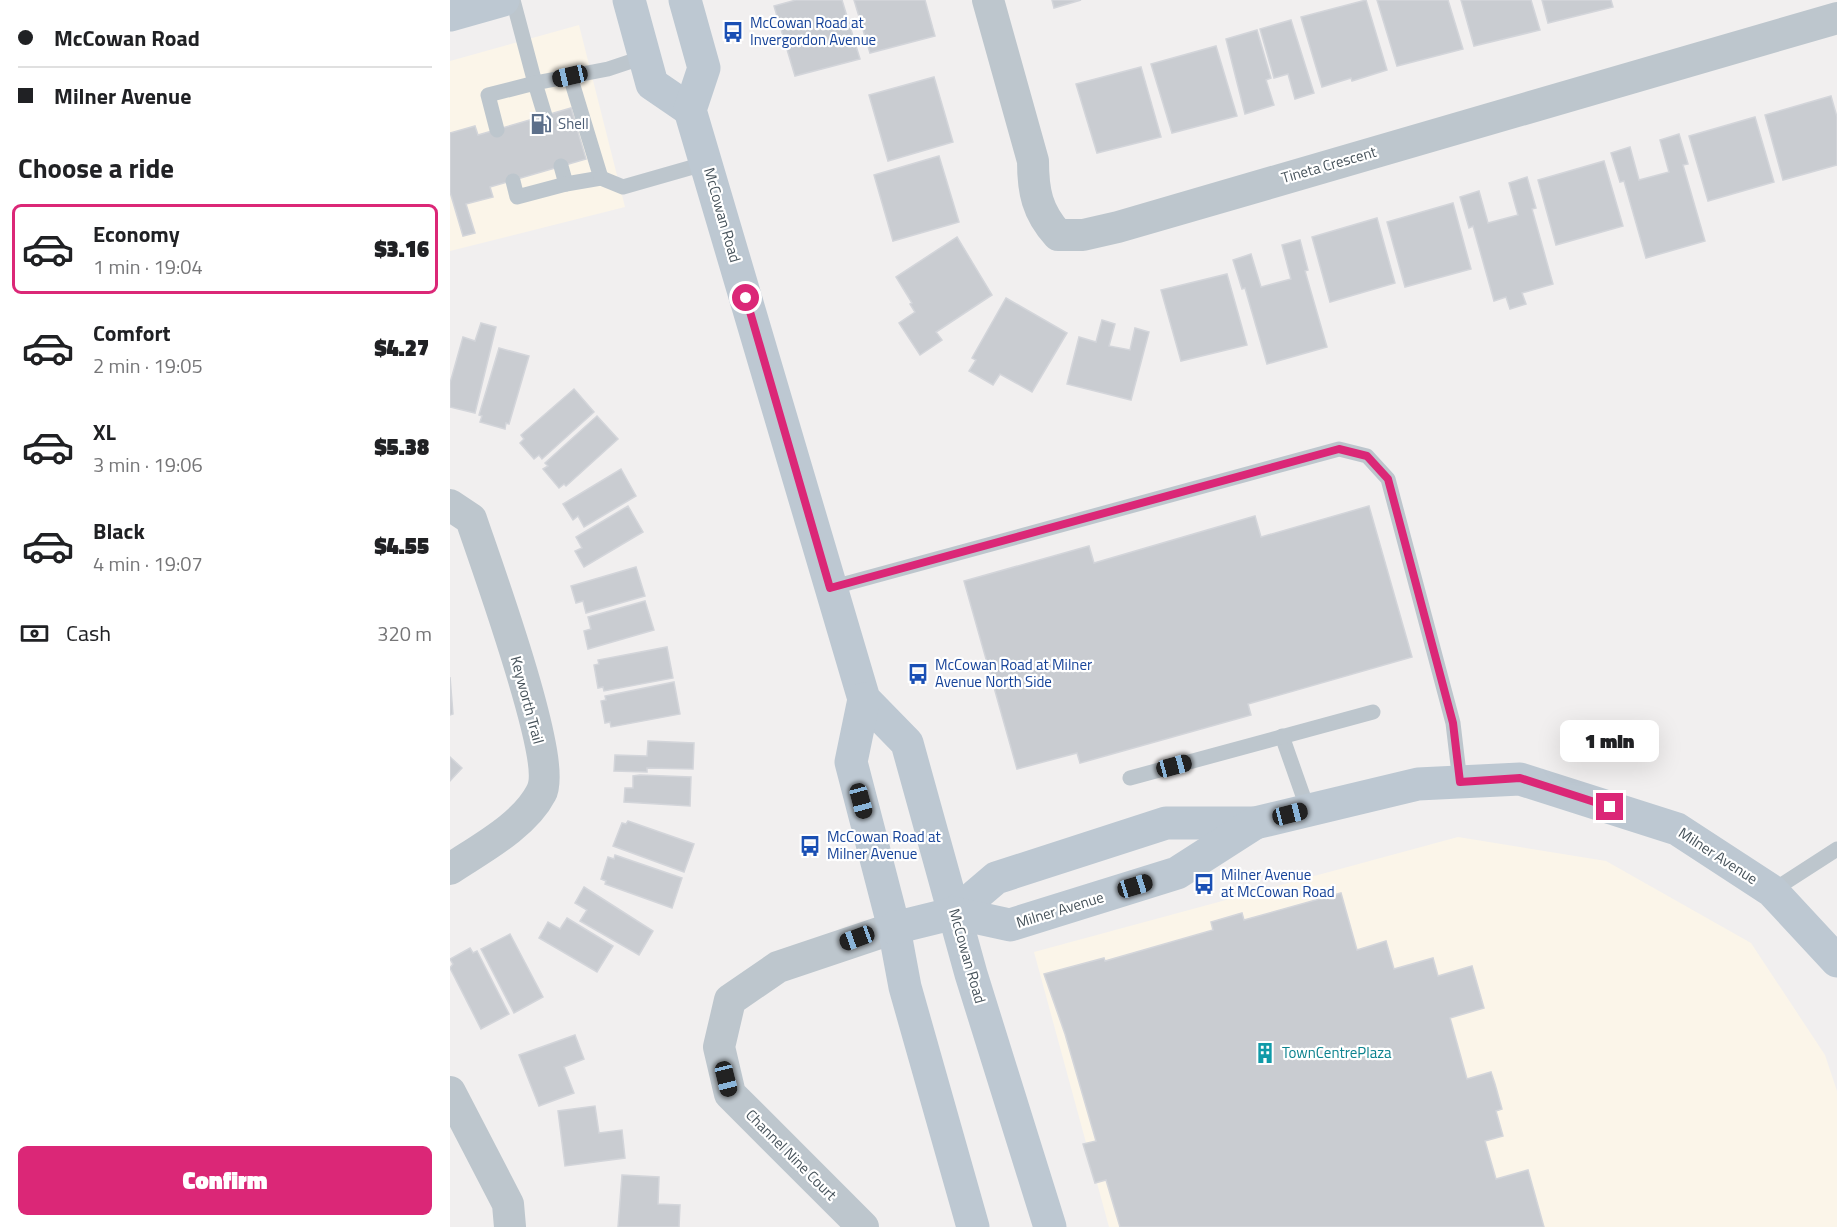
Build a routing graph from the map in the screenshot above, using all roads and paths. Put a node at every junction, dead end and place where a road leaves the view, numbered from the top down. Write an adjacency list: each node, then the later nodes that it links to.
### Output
1 (503, 0): 6 (main road)
2 (513, 0): 10 (lane)
3 (629, 0): 8 (main road)
4 (685, 0): 11 (main road)
5 (988, 0): 7 (street, Tineta Crescent)
6 (450, 15)
7 (1837, 18)
8 (644, 57): 9 (lane); 11 (main road)
9 (570, 76): 10 (lane); 16 (lane)
10 (536, 83): 12 (lane); 13 (lane)
11 (690, 111): 14 (main road, McCowan Road)
12 (545, 116)
13 (497, 130)
14 (707, 163): 16 (lane); 20 (main road, McCowan Road)
15 (561, 166): 18 (lane)
16 (601, 178): 18 (lane)
17 (513, 181): 18 (lane)
18 (566, 184)
19 (450, 505): 29 (street, Keyworth Trail)
20 (830, 588): 21 (main road, McCowan Road); 25 (lane)
21 (864, 699): 31 (main road, McCowan Road); 32 (main road, McCowan Road)
22 (1372, 712): 23 (lane)
23 (1282, 736): 24 (lane); 26 (lane)
24 (1130, 778)
25 (1460, 782): 26 (main road, Milner Avenue); 30 (main road, Milner Avenue)
26 (1308, 810): 27 (main road, Milner Avenue)
27 (1254, 823): 31 (main road, Milner Avenue); 31 (main road, Milner Avenue)
28 (1837, 849): 30 (lane)
29 (450, 869)
30 (1772, 891): 33 (main road, Milner Avenue)
31 (955, 913): 32 (main road, Channel Nine Court); 38 (main road, McCowan Road)
32 (894, 928): 36 (street, Channel Nine Court); 37 (main road, McCowan Road)
33 (1837, 961)
34 (450, 1092): 35 (street)
35 (510, 1227)
36 (863, 1227)
37 (973, 1227)
38 (1050, 1227)

